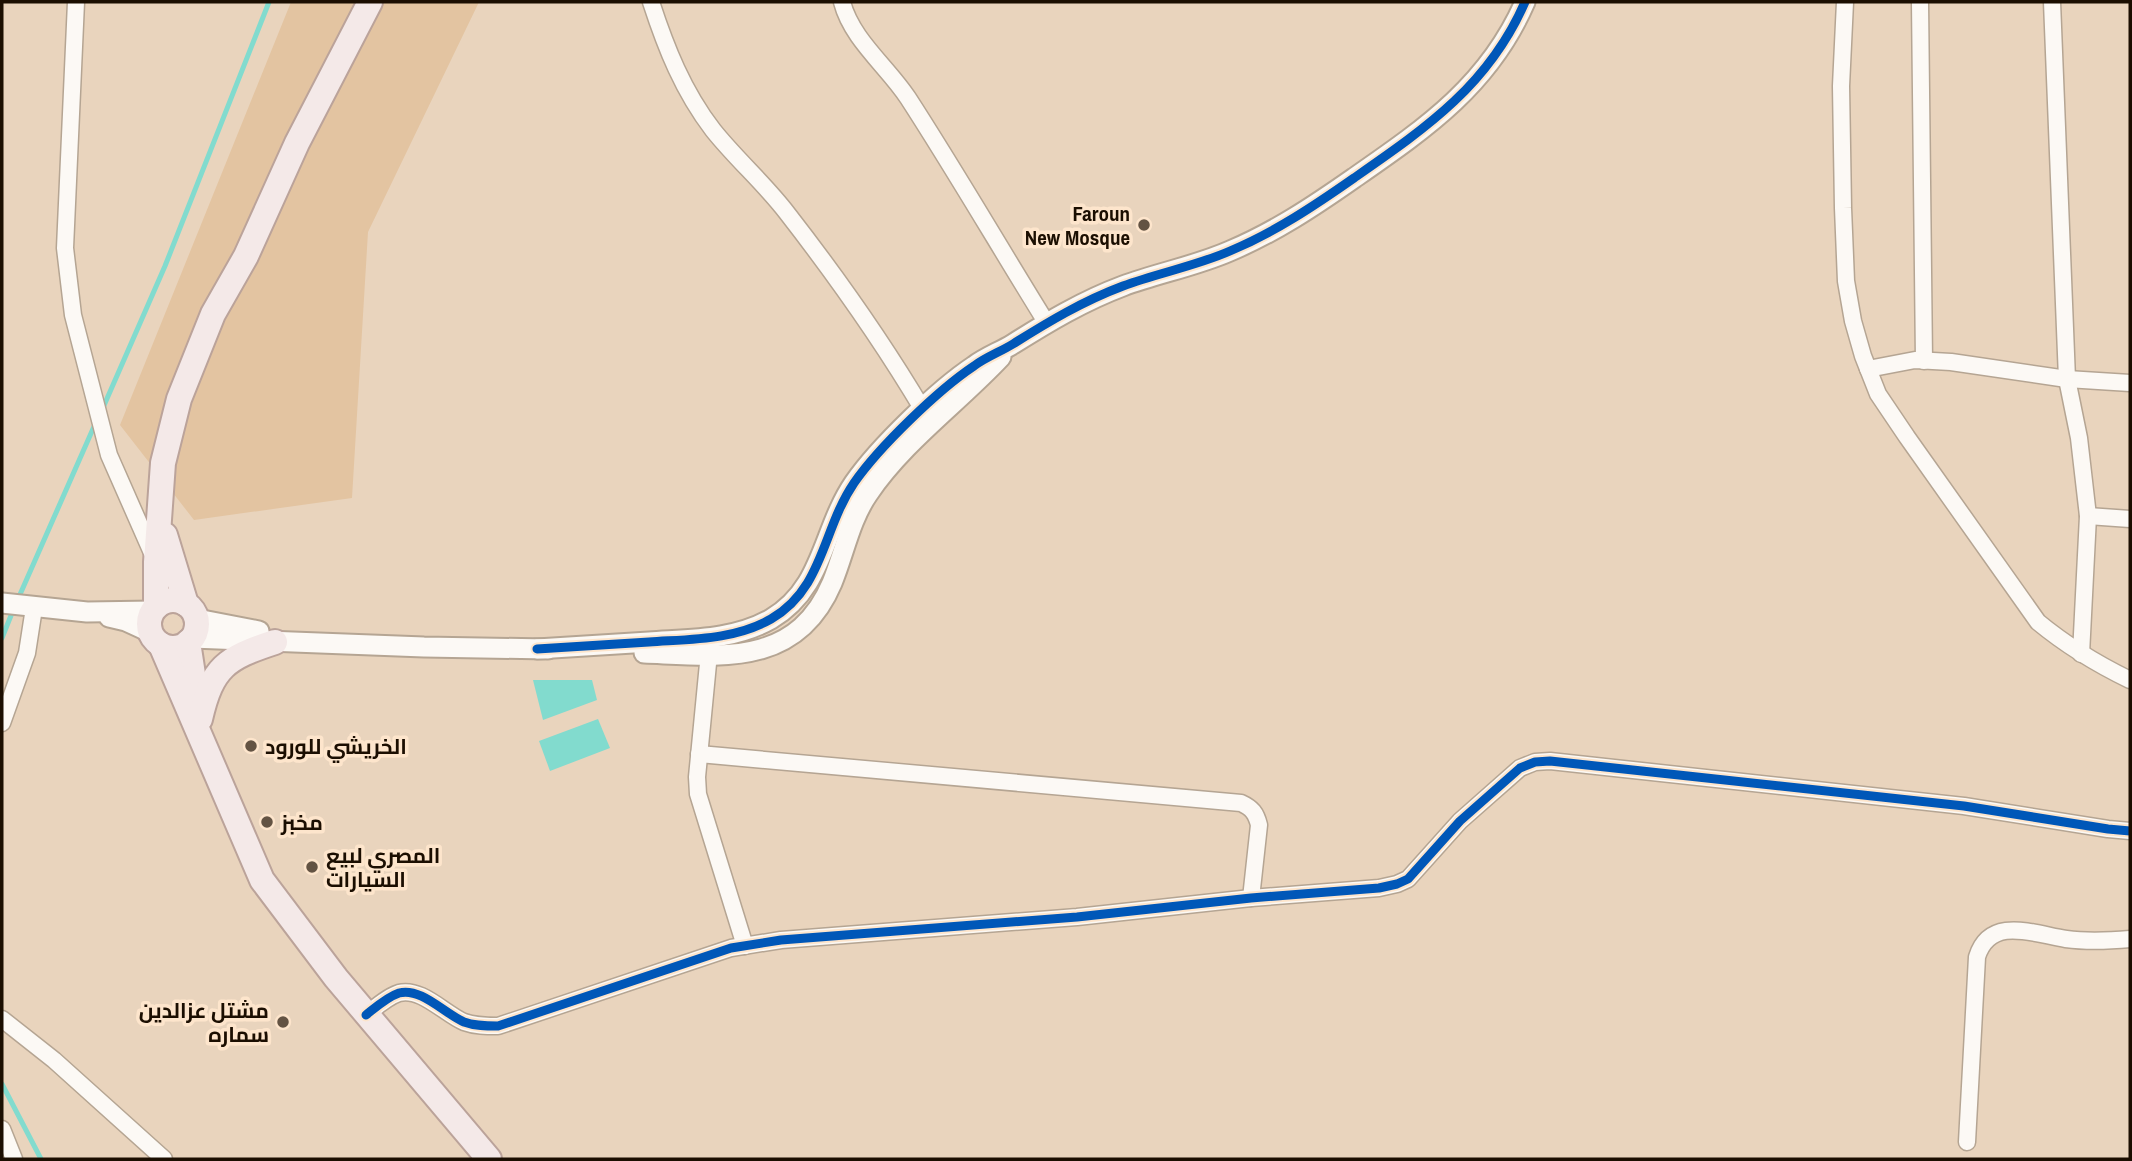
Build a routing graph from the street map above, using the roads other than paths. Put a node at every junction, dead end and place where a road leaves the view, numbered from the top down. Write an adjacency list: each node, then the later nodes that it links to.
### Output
1 (76, 2): 19 (street)
2 (370, 2): 16 (main road)
3 (651, 2): 15 (street)
4 (842, 2): 9 (street)
5 (1525, 2): 9 (street)
6 (1845, 2): 12 (street)
7 (1920, 2): 11 (street)
8 (2052, 2): 13 (street)
9 (1046, 323): 10 (street)
10 (1013, 344): 15 (street); 26 (street)
11 (1924, 361): 12 (street); 13 (street)
12 (1868, 369): 27 (street)
13 (2067, 379): 14 (street); 17 (street)
14 (2130, 383)
15 (923, 410): 26 (street)
16 (159, 511): 19 (main road); 23 (main road)
17 (2088, 516): 18 (street); 27 (street)
18 (2130, 519)
19 (156, 562): 22 (main road)
20 (2, 603): 21 (street)
21 (34, 608): 22 (street); 29 (street)
22 (155, 624): 23 (main road); 23 (main road); 30 (main road)
23 (191, 626): 24 (street); 25 (street); 30 (main road)
24 (275, 642): 25 (street); 30 (main road)
25 (326, 643): 26 (street)
26 (710, 646): 31 (street)
27 (2081, 654): 28 (street)
28 (2130, 680)
29 (2, 723)
30 (202, 730): 36 (main road)
31 (699, 754): 33 (street); 35 (street)
32 (2130, 831): 33 (street)
33 (1251, 898): 35 (street)
34 (2130, 939): 39 (street)
35 (746, 946): 36 (street)
36 (366, 1014): 42 (main road)
37 (2, 1019): 41 (street)
38 (2, 1129): 40 (street)
39 (1967, 1142)
40 (14, 1159)
41 (164, 1159)
42 (489, 1159)

